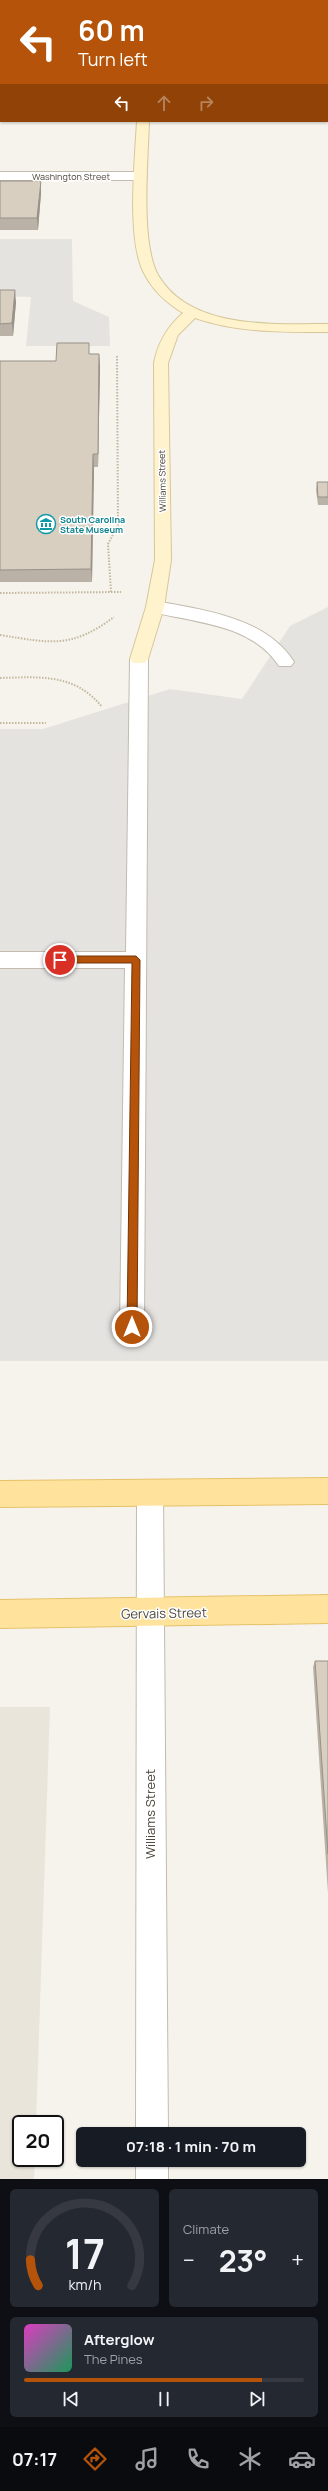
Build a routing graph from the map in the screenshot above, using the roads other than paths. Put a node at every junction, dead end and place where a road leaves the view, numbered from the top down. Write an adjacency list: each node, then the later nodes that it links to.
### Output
1 (143, 122): 3 (street)
2 (0, 176): 3 (street, Washington Street)
3 (141, 176): 4 (street)
4 (194, 312): 5 (street); 6 (street, Williams Street)
5 (328, 328)
6 (155, 607): 7 (street); 9 (street, Williams Street)
7 (285, 662)
8 (0, 960): 9 (street)
9 (136, 960): 10 (street)
10 (132, 1327)
11 (328, 1491): 12 (main road)
12 (150, 1493): 13 (main road); 15 (street, Williams Street)
13 (0, 1494)
14 (328, 1609): 15 (main road, Gervais Street)
15 (150, 1613): 16 (main road, Gervais Street); 17 (street, Williams Street)
16 (0, 1614)
17 (152, 2127)
18 (152, 2167): 19 (street)
19 (152, 2179)

